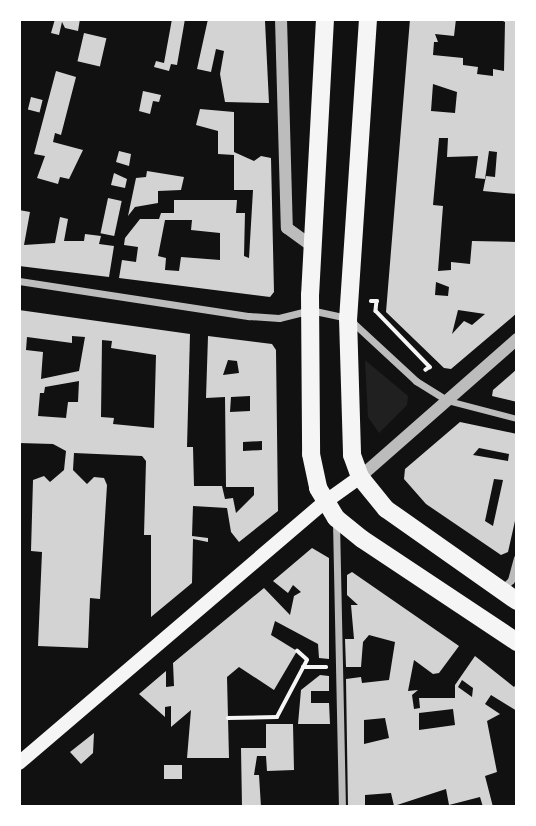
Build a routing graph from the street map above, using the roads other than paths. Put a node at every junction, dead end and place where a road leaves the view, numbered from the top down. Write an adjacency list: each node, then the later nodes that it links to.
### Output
1 (281, 19): 4 (street)
2 (325, 19): 4 (main road)
3 (368, 19): 7 (main road)
4 (312, 246): 6 (main road)
5 (19, 281): 6 (street)
6 (310, 310): 7 (street); 12 (main road)
7 (348, 318): 9 (street); 11 (main road)
8 (517, 339): 9 (street)
9 (447, 400): 10 (street); 11 (street)
10 (517, 419)
11 (360, 477): 12 (main road); 15 (main road)
12 (325, 502): 13 (main road); 18 (main road)
13 (336, 518): 17 (main road); 19 (street)
14 (517, 558): 15 (street)
15 (502, 589): 16 (main road)
16 (517, 601)
17 (517, 642)
18 (19, 763)
19 (342, 807)

